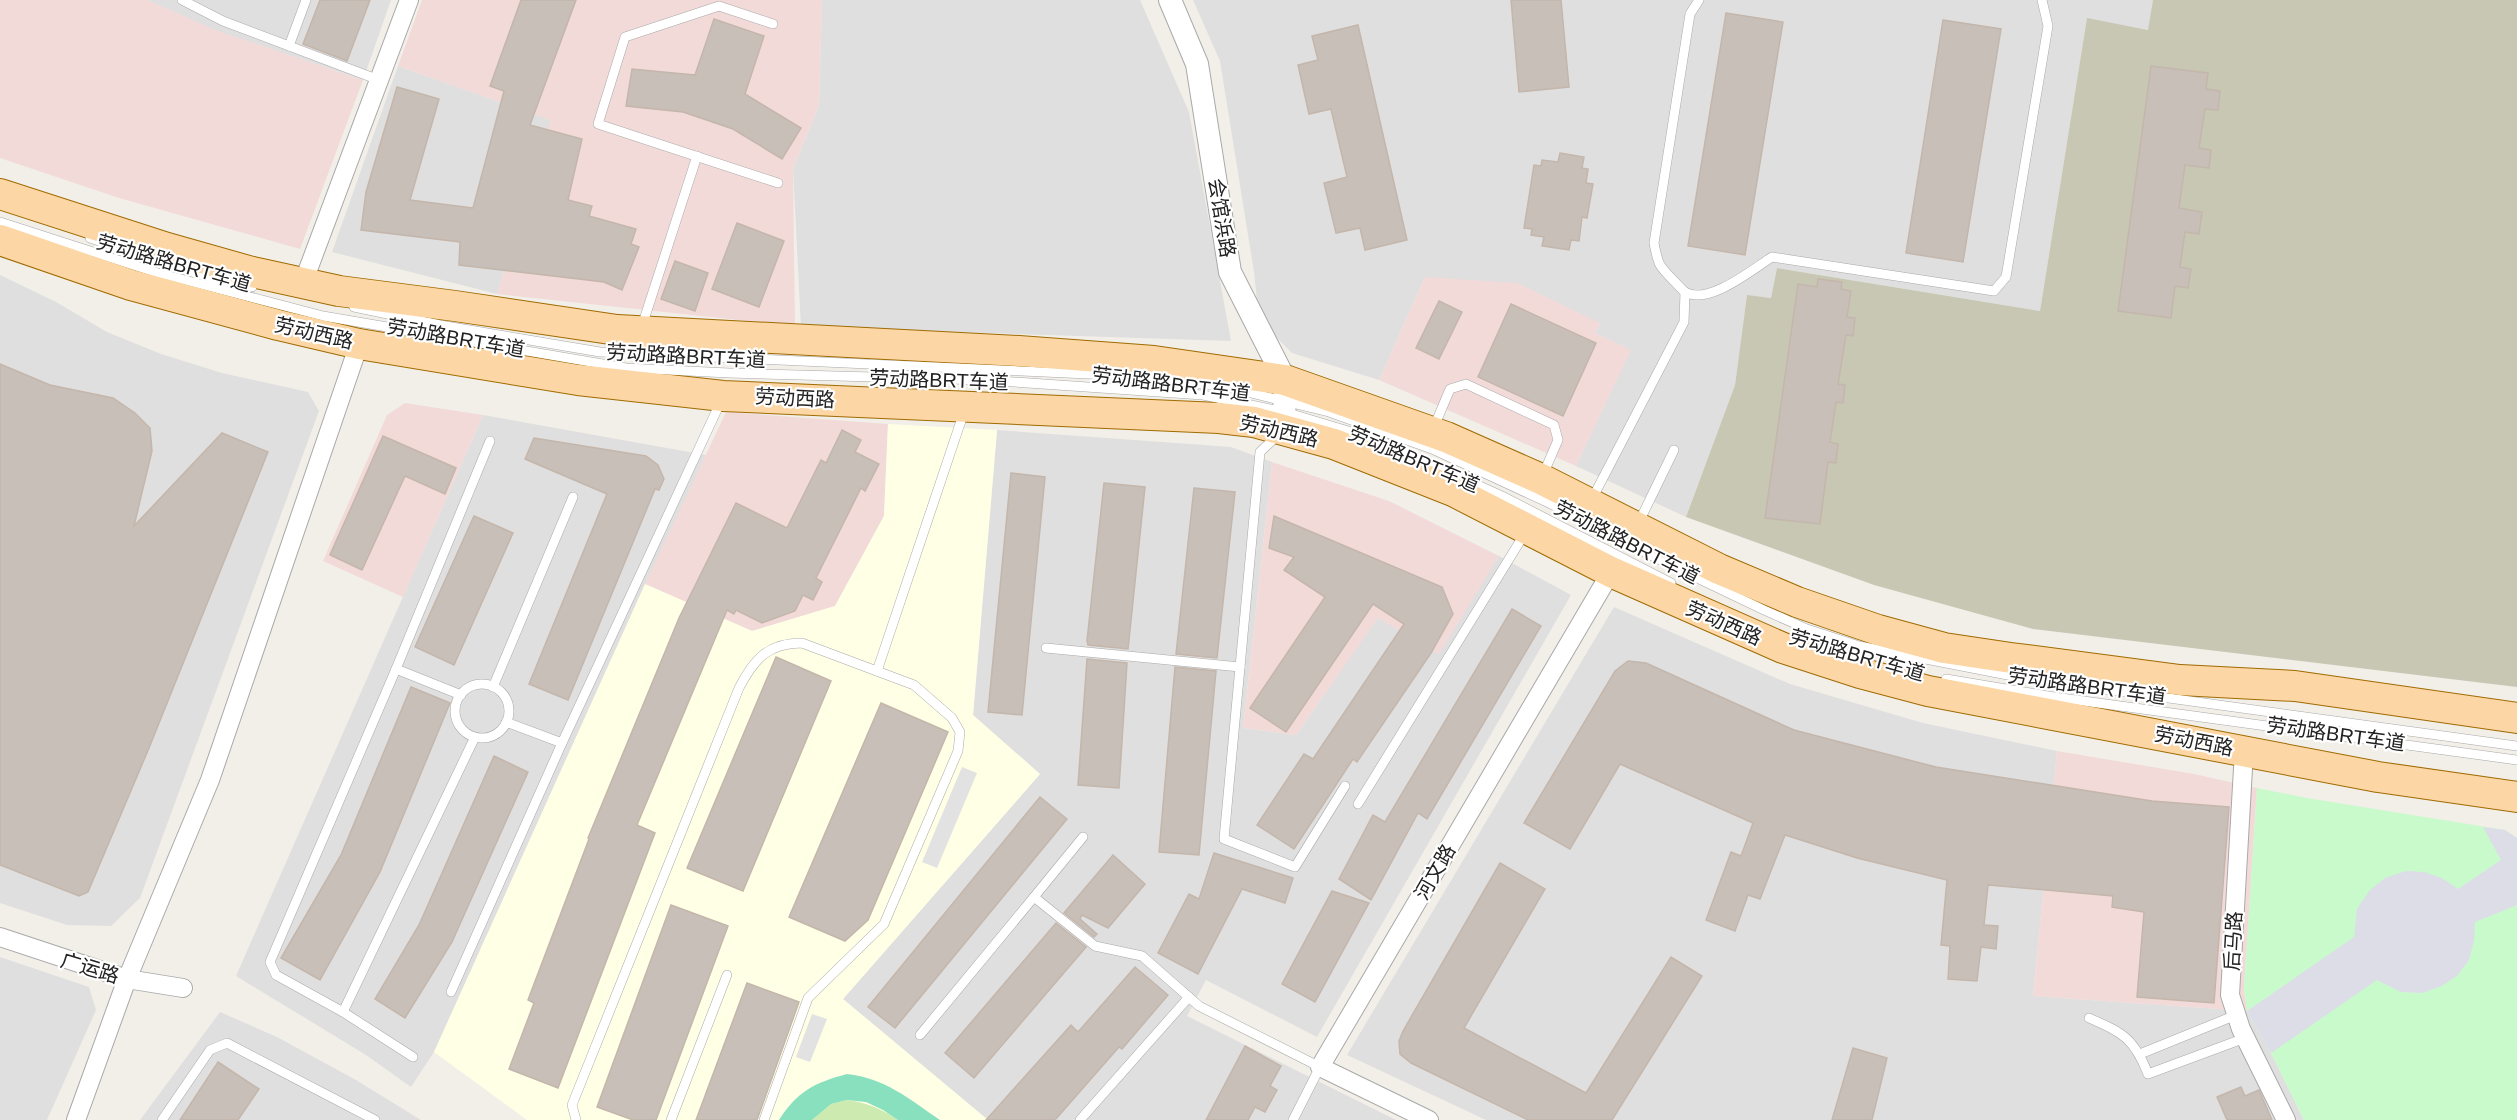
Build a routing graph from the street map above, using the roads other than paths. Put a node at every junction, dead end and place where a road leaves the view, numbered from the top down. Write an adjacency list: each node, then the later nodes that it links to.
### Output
1 (182, 0): 8 (lane)
2 (306, 0): 8 (lane)
3 (409, 0): 9 (street)
4 (1170, 0): 24 (street, 会馆浜路)
5 (1699, 0): 18 (lane)
6 (2042, 0): 18 (lane)
7 (773, 24): 10 (lane)
8 (289, 46): 9 (lane)
9 (380, 80): 16 (street)
10 (697, 156): 11 (lane); 20 (lane)
11 (778, 183)
12 (0, 194): 16 (main road, 劳动西路)
13 (0, 222): 24 (lane, 劳动路BRT车道)
14 (83, 236): 17 (lane, 劳动路路BRT车道)
15 (0, 240): 21 (main road, 劳动西路)
16 (303, 283): 20 (main road, 劳动西路)
17 (260, 288)
18 (1686, 292): 30 (lane)
19 (341, 305): 24 (lane, 劳动路路BRT车道)
20 (640, 331): 24 (main road, 劳动西路)
21 (359, 344): 22 (main road, 劳动西路); 56 (street)
22 (723, 396): 23 (main road, 劳动西路); 45 (lane)
23 (966, 406): 24 (main road, 劳动西路); 38 (lane)
24 (1285, 406): 25 (main road, 劳动西路); 32 (main road, 劳动西路); 34 (lane, 劳动路BRT车道); 36 (lane); 46 (lane, 劳动路路BRT车道)
25 (1432, 432): 28 (main road, 劳动西路); 28 (lane)
26 (490, 441): 37 (lane)
27 (1674, 450): 31 (lane)
28 (1541, 479): 30 (main road, 劳动西路)
29 (573, 497): 40 (lane)
30 (1590, 503): 31 (main road, 劳动西路)
31 (1637, 526): 42 (main road, 劳动西路)
32 (1528, 529): 33 (main road, 劳动西路); 51 (lane)
33 (1611, 572): 47 (main road, 劳动西路); 67 (street, 河文路)
34 (1680, 588)
35 (1046, 648): 36 (lane)
36 (1240, 667): 49 (lane)
37 (396, 669): 41 (lane); 60 (lane)
38 (877, 671): 71 (lane); 73 (lane)
39 (1941, 679): 48 (lane, 劳动路BRT车道)
40 (493, 687): 41 (lane); 43 (lane)
41 (461, 695): 44 (lane)
42 (2517, 718)
43 (506, 722): 44 (lane); 45 (lane)
44 (475, 737): 60 (lane)
45 (562, 743): 58 (lane)
46 (2517, 746)
47 (2244, 751): 50 (main road, 劳动西路); 61 (street, 后马路)
48 (2517, 760)
49 (1345, 786)
50 (2517, 797)
51 (1358, 804)
52 (1083, 837): 53 (lane)
53 (1034, 897): 59 (lane); 63 (lane)
54 (0, 937): 56 (street, 广运路)
55 (727, 975): 72 (lane)
56 (127, 979): 57 (street, 广运路); 68 (street)
57 (183, 988)
58 (451, 992)
59 (1189, 997): 67 (lane); 74 (lane)
60 (343, 1012): 66 (lane)
61 (2236, 1015): 64 (street, 后马路); 65 (lane)
62 (2089, 1018): 65 (lane)
63 (920, 1035)
64 (2245, 1038): 65 (lane); 77 (street, 后马路)
65 (2140, 1054)
66 (413, 1057)
67 (1320, 1066): 75 (lane); 76 (street)
68 (76, 1120)
69 (162, 1120): 70 (lane)
70 (375, 1120)
71 (576, 1120)
72 (671, 1120)
73 (764, 1120)
74 (1080, 1120)
75 (1293, 1120)
76 (1429, 1120)
77 (2286, 1120)

